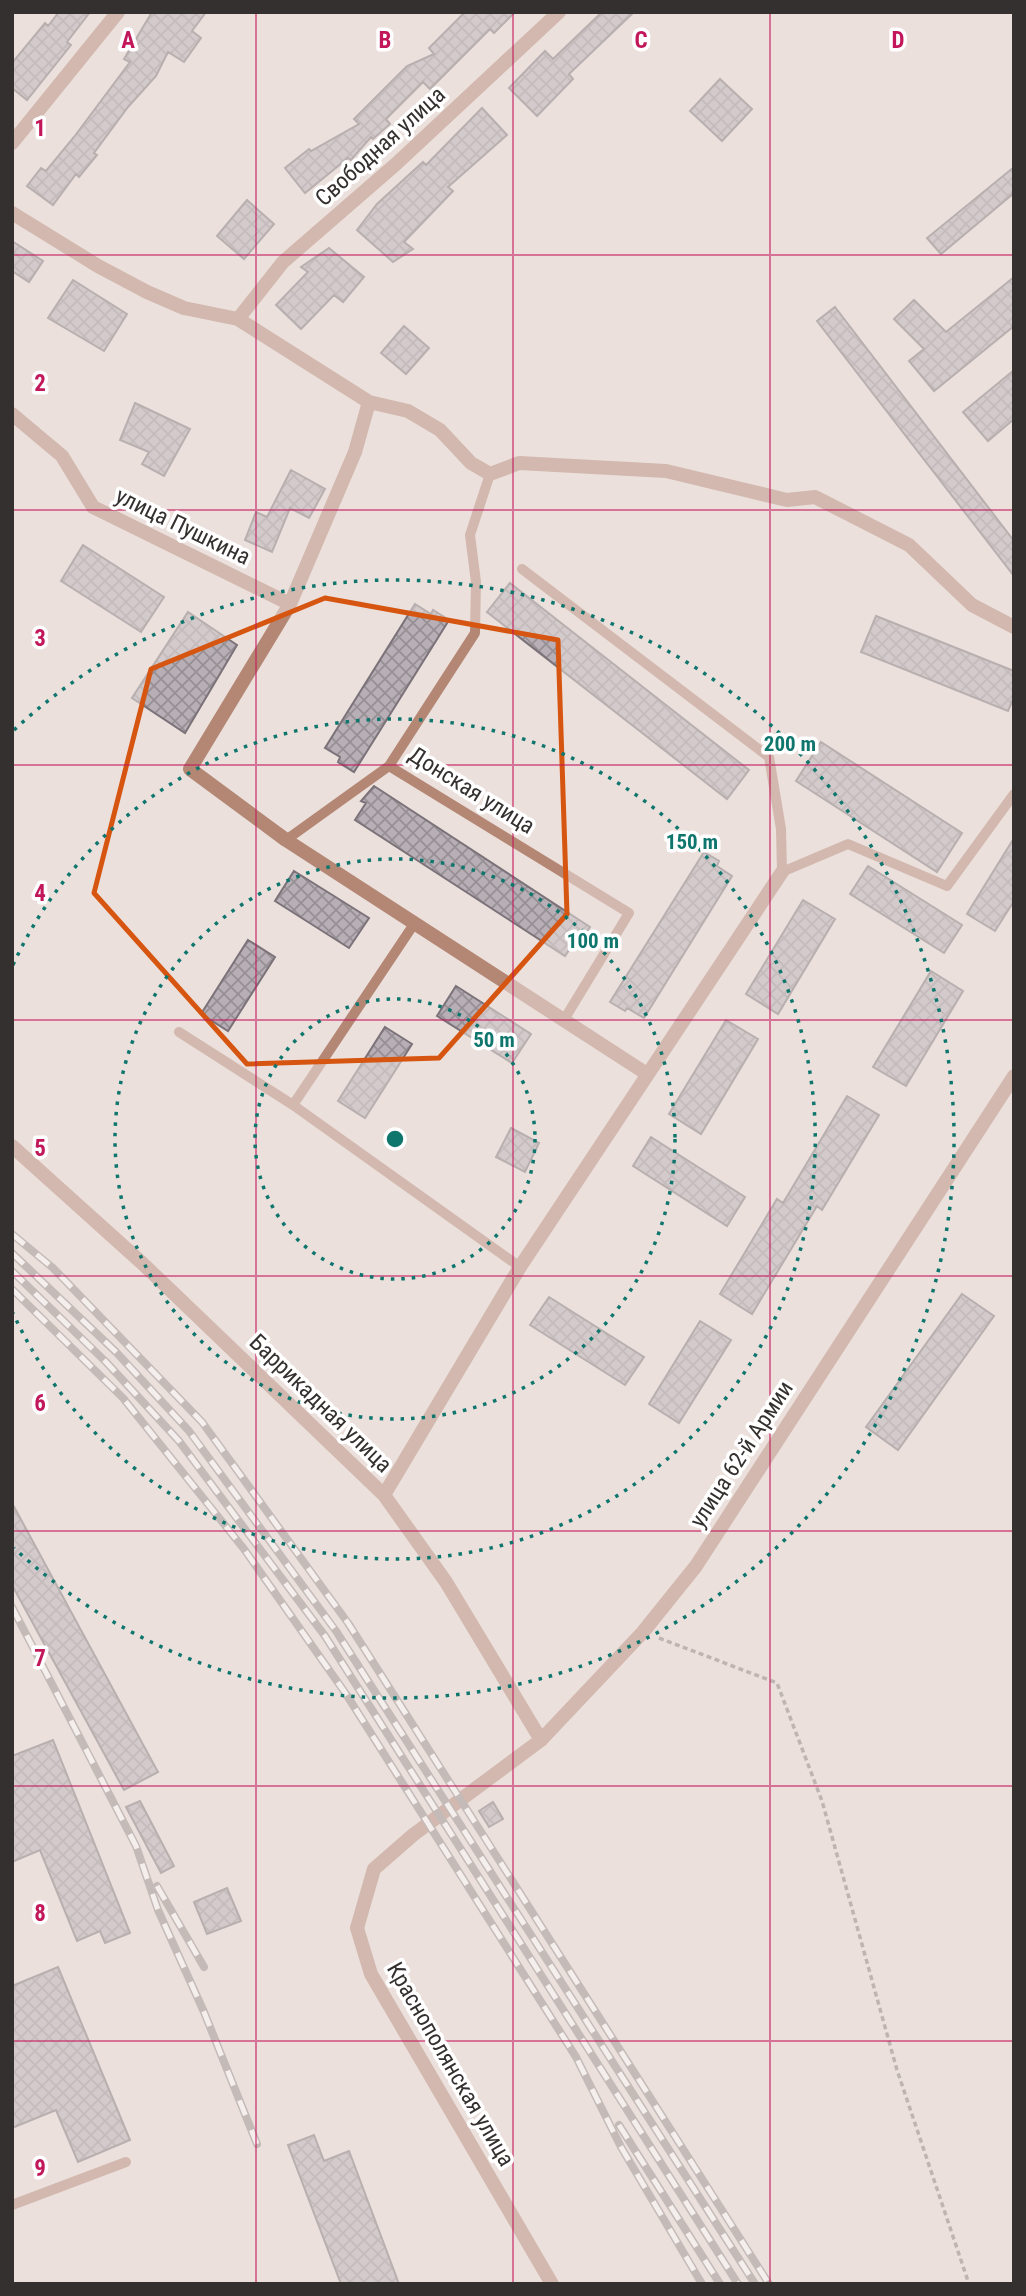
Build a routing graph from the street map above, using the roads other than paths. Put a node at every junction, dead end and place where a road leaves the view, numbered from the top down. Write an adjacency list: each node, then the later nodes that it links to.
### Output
1 (118, 12): 3 (street)
2 (559, 12): 5 (street, Свободная улица)
3 (12, 143)
4 (12, 213): 5 (street)
5 (238, 320): 6 (street)
6 (369, 401): 8 (street); 10 (street)
7 (12, 414): 10 (street, улица Пушкина)
8 (490, 474): 11 (street); 12 (lane, Донская улица)
9 (522, 569): 15 (lane)
10 (290, 604): 14 (street)
11 (1014, 627)
12 (390, 766): 14 (lane); 17 (lane, Донская улица)
13 (1014, 794): 15 (lane)
14 (286, 841): 16 (street)
15 (782, 872): 19 (street)
16 (414, 924): 17 (street); 21 (lane)
17 (565, 1018): 19 (street)
18 (179, 1032): 21 (lane)
19 (647, 1074): 23 (street)
20 (1014, 1076): 25 (street, улица 62-й Армии)
21 (293, 1105): 23 (lane)
22 (12, 1146): 24 (street, Баррикадная улица)
23 (520, 1267): 24 (street)
24 (384, 1495): 25 (street, Баррикадная улица)
25 (541, 1740): 26 (street, улица 62-й Армии)
26 (449, 1808): 29 (street, Краснополянская улица)
27 (126, 2162): 28 (lane)
28 (12, 2205)
29 (552, 2284)

